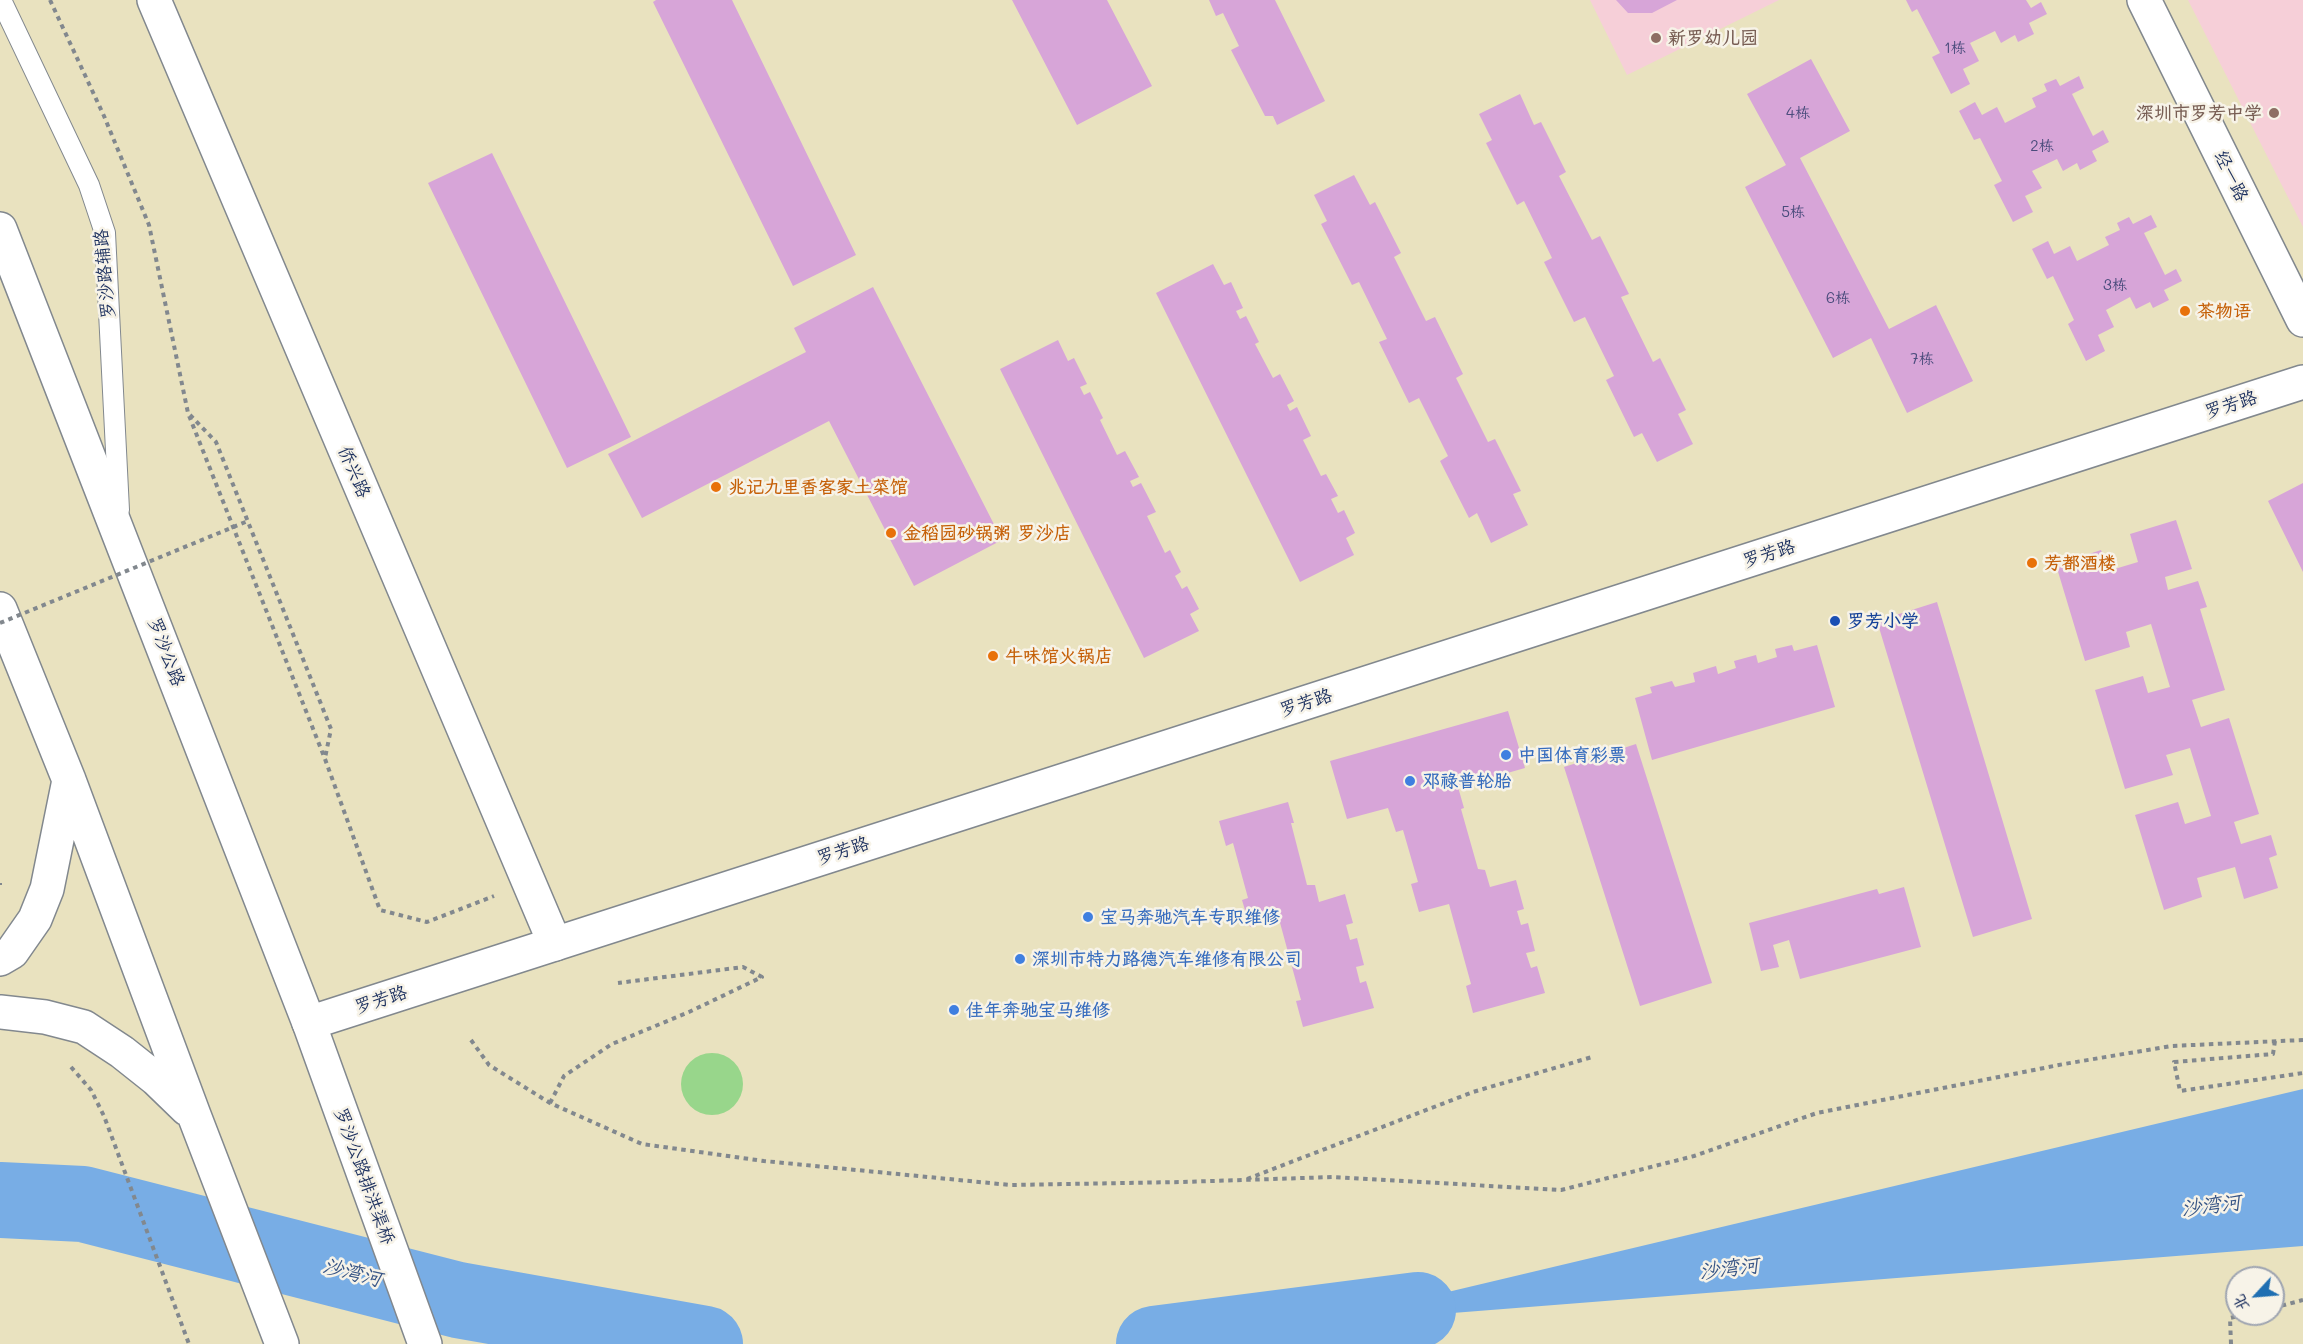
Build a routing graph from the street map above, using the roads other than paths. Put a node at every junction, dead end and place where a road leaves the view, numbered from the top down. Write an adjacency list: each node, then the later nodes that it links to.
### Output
1 (1, 0): 7 (lane, 罗沙路辅路)
2 (154, 0): 10 (main road, 侨兴路)
3 (2144, 0): 5 (main road, 经一路)
4 (0, 230): 7 (main road, 罗沙公路)
5 (2303, 320)
6 (2303, 382): 10 (main road, 罗芳路)
7 (120, 534): 13 (main road, 罗沙公路)
8 (0, 609): 9 (main road)
9 (69, 780): 11 (main road); 15 (main road)
10 (555, 944): 13 (main road, 罗芳路)
11 (0, 959)
12 (0, 1012): 15 (main road)
13 (309, 1023): 14 (main road, 罗沙公路)
14 (328, 1075): 17 (main road, 罗沙公路排洪渠桥)
15 (194, 1115): 16 (main road)
16 (282, 1344)
17 (425, 1344)

